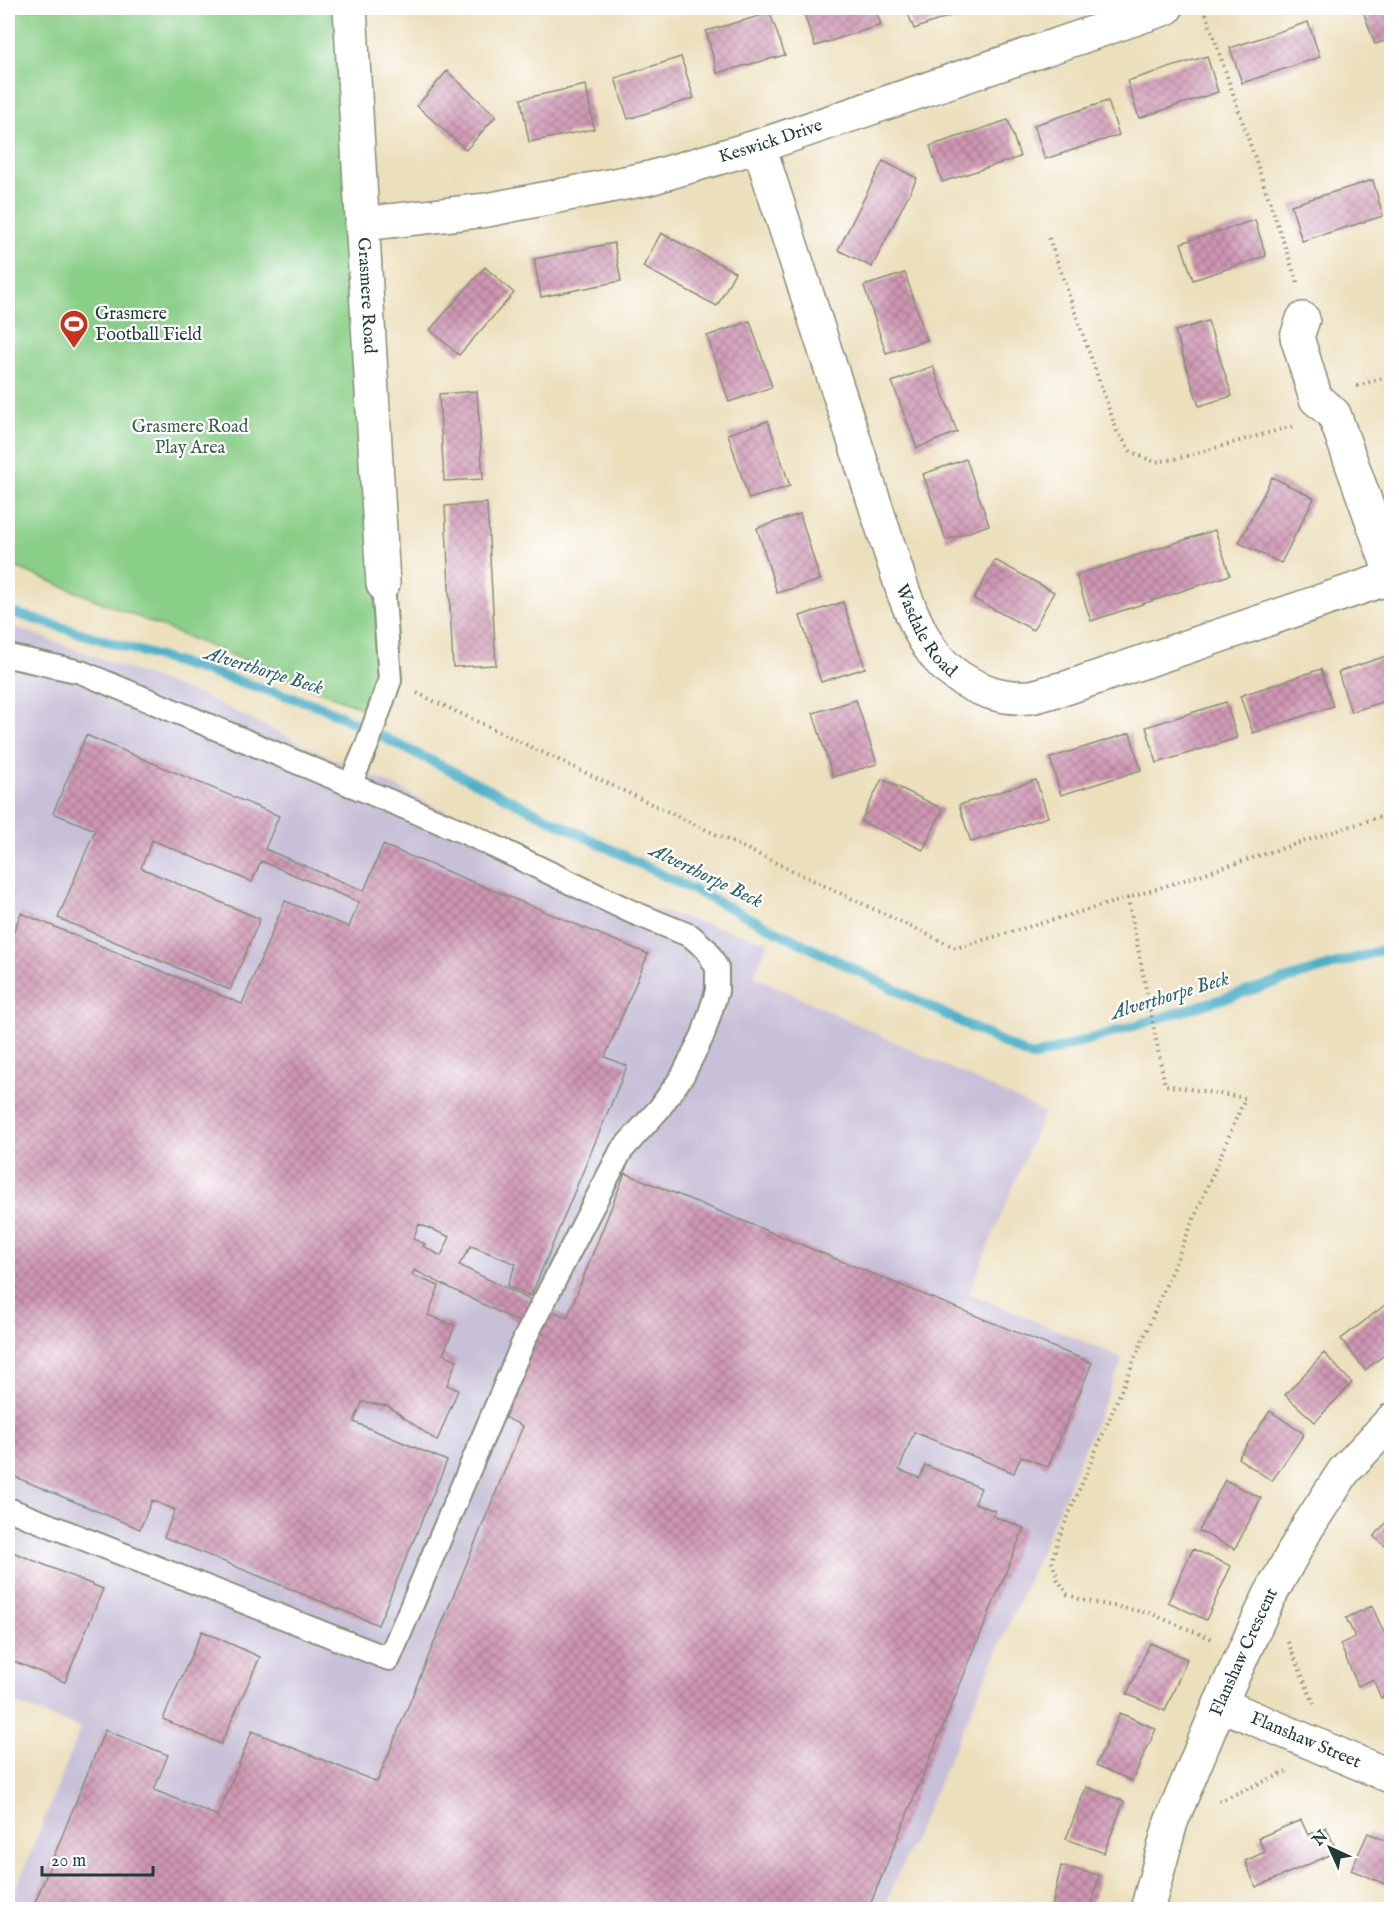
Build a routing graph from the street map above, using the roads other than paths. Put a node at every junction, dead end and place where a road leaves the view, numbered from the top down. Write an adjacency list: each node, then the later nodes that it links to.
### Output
1 (350, 8): 4 (street, Grasmere Road)
2 (1166, 8): 3 (street, Keswick Drive)
3 (759, 146): 4 (street, Keswick Drive); 6 (street, Wasdale Road)
4 (362, 224): 7 (street, Grasmere Road)
5 (1303, 319): 6 (street)
6 (1392, 576)
7 (383, 584): 9 (lane)
8 (8, 656): 9 (lane)
9 (350, 785): 11 (lane)
10 (1392, 1420): 12 (street, Flanshaw Crescent)
11 (8, 1509)
12 (1220, 1704): 13 (street, Flanshaw Street); 14 (street, Flanshaw Crescent)
13 (1392, 1777)
14 (1147, 1910)

